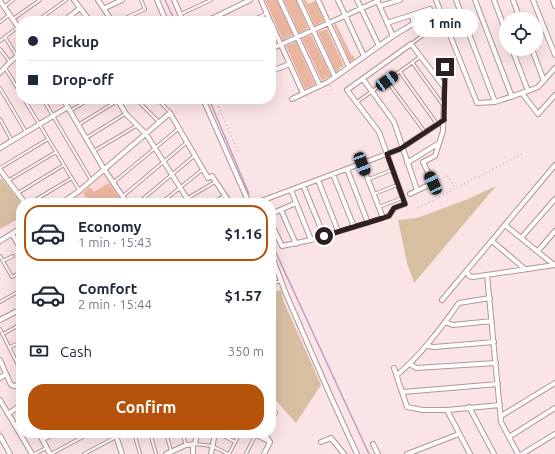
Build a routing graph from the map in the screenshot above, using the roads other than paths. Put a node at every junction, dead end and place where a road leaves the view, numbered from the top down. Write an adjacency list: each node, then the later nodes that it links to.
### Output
1 (13, 0): 30 (lane)
2 (40, 0): 40 (lane)
3 (66, 0): 41 (lane)
4 (74, 0): 31 (street)
5 (98, 0): 32 (street)
6 (122, 0): 32 (street)
7 (141, 0): 45 (lane)
8 (157, 0): 46 (street)
9 (174, 0): 38 (street)
10 (211, 0): 38 (lane)
11 (250, 0): 47 (street)
12 (261, 0): 35 (street)
13 (280, 0): 64 (street)
14 (299, 0): 59 (street)
15 (318, 0): 54 (street)
16 (338, 0): 39 (street)
17 (357, 0): 33 (street)
18 (400, 0): 28 (street)
19 (436, 0): 104 (street)
20 (456, 0): 104 (street)
21 (475, 0): 101 (street)
22 (494, 0): 36 (street)
23 (513, 0): 34 (street)
24 (533, 0): 72 (street)
25 (553, 0): 29 (street)
26 (0, 1): 30 (street)
27 (378, 1): 28 (street); 33 (street)
28 (380, 6): 56 (street)
29 (555, 6)
30 (4, 7): 37 (street)
31 (80, 8): 42 (street); 43 (street)
32 (104, 8): 44 (street)
33 (361, 8): 39 (street); 68 (street)
34 (517, 12)
35 (267, 13): 48 (lane); 49 (street)
36 (499, 13)
37 (10, 15): 52 (street); 53 (lane)
38 (180, 15)
39 (345, 15): 54 (street); 73 (street)
40 (17, 16)
41 (44, 16)
42 (72, 16)
43 (86, 16)
44 (109, 16)
45 (130, 16)
46 (164, 16)
47 (218, 16)
48 (261, 16)
49 (268, 16)
50 (411, 16): 56 (street); 57 (lane); 57 (street)
51 (16, 17): 52 (lane)
52 (13, 19): 55 (street)
53 (0, 22)
54 (329, 22): 59 (street); 82 (street)
55 (16, 23)
56 (388, 23): 61 (street)
57 (413, 24): 61 (street)
58 (439, 24): 66 (lane)
59 (313, 30): 64 (street); 88 (street)
60 (16, 31): 62 (lane)
61 (393, 36): 68 (street)
62 (5, 37): 65 (lane); 71 (lane)
63 (276, 37): 67 (street)
64 (297, 37): 67 (street); 93 (street)
65 (0, 42)
66 (412, 44): 77 (street); 89 (street)
67 (281, 45): 69 (street); 80 (street)
68 (379, 46): 73 (street)
69 (276, 47)
70 (0, 50): 78 (lane)
71 (16, 51)
72 (555, 55)
73 (364, 56): 82 (street)
74 (515, 56): 96 (street)
75 (535, 56): 91 (street)
76 (16, 57): 78 (street)
77 (421, 57): 79 (lane); 94 (street)
78 (10, 62): 81 (street)
79 (412, 62): 86 (lane); 114 (lane)
80 (290, 64): 85 (street); 99 (street)
81 (5, 67): 87 (street); 92 (lane)
82 (349, 67): 88 (street)
83 (445, 67): 94 (street)
84 (555, 68): 91 (street)
85 (276, 69)
86 (400, 72): 90 (lane); 124 (lane)
87 (0, 73)
88 (335, 77): 93 (street)
89 (362, 79): 97 (street); 103 (street)
90 (387, 81): 97 (lane); 128 (lane)
91 (544, 81): 96 (street)
92 (16, 86)
93 (320, 86): 99 (street)
94 (444, 87): 114 (street)
95 (0, 88): 127 (lane)
96 (528, 91): 98 (street)
97 (372, 92): 103 (lane); 135 (street)
98 (522, 93): 100 (street); 101 (street)
99 (303, 94): 102 (street)
100 (555, 95)
101 (512, 96): 104 (street)
102 (292, 99)
103 (356, 102): 140 (street)
104 (495, 102)
105 (27, 104): 122 (lane)
106 (45, 104): 118 (lane)
107 (66, 104): 115 (street)
108 (80, 104): 115 (lane)
109 (111, 104): 123 (lane)
110 (120, 104): 117 (street)
111 (141, 104): 121 (lane)
112 (162, 104): 116 (lane)
113 (205, 104): 180 (street)
114 (445, 108): 120 (street)
115 (69, 109): 118 (street); 123 (street)
116 (170, 113): 121 (street); 126 (street)
117 (126, 114): 125 (street); 130 (lane)
118 (53, 116): 122 (street); 158 (lane)
119 (0, 119): 132 (lane)
120 (444, 120): 124 (street); 134 (street)
121 (160, 122): 129 (street)
122 (39, 124): 127 (street); 131 (lane)
123 (78, 124): 130 (street)
124 (438, 124): 128 (street)
125 (137, 125): 129 (street); 138 (lane)
126 (178, 129): 133 (street); 137 (lane)
127 (27, 132): 132 (street)
128 (425, 132): 135 (street)
129 (146, 134): 137 (street); 148 (street)
130 (86, 138): 138 (street)
131 (48, 139): 139 (lane); 147 (lane)
132 (12, 141): 136 (street)
133 (186, 142): 141 (street); 142 (lane)
134 (439, 142): 143 (street); 165 (street)
135 (403, 147): 140 (street); 143 (street)
136 (0, 148)
137 (155, 148): 142 (street); 160 (lane)
138 (94, 151): 148 (street)
139 (56, 152): 145 (lane); 156 (lane)
140 (387, 154): 144 (street); 151 (street)
141 (194, 156): 149 (street); 152 (lane)
142 (164, 162): 152 (street); 171 (lane)
143 (407, 163): 165 (street)
144 (362, 164): 150 (street); 155 (street)
145 (64, 165): 154 (lane); 167 (lane)
146 (555, 166): 190 (street)
147 (0, 169): 156 (street)
148 (104, 169): 158 (street); 160 (street)
149 (203, 169): 159 (street); 163 (lane)
150 (347, 169): 153 (street); 189 (street)
151 (392, 170): 155 (lane); 162 (street)
152 (172, 174): 163 (street); 175 (lane)
153 (333, 174): 157 (street); 191 (street)
154 (72, 178): 166 (lane); 173 (lane)
155 (368, 179): 168 (street)
156 (8, 180): 167 (street)
157 (318, 180): 161 (street); 194 (street)
158 (91, 181): 166 (street)
159 (216, 182): 170 (street); 177 (lane)
160 (114, 183): 171 (street)
161 (303, 185): 164 (street); 197 (street)
162 (397, 185): 168 (lane); 182 (street)
163 (180, 188): 176 (lane); 177 (street)
164 (291, 190): 181 (street); 184 (street)
165 (417, 190): 169 (street)
166 (79, 191): 174 (street)
167 (18, 193): 172 (street)
168 (374, 194): 185 (street)
169 (410, 194)
170 (225, 195): 178 (lane); 179 (street)
171 (122, 196)
172 (22, 198)
173 (38, 198)
174 (69, 198)
175 (144, 198)
176 (168, 198)
177 (187, 198)
178 (220, 198)
179 (227, 198)
180 (247, 198)
181 (269, 198)
182 (402, 198): 185 (lane); 188 (street)
183 (555, 199): 198 (street)
184 (296, 203): 186 (street); 199 (street)
185 (379, 207): 188 (street)
186 (281, 210): 187 (street); 203 (street)
187 (276, 212)
188 (383, 218): 189 (street)
189 (368, 223): 191 (street)
190 (505, 225): 198 (street); 202 (street)
191 (354, 227): 194 (street)
192 (16, 231): 196 (street)
193 (555, 231): 204 (street)
194 (338, 232): 197 (street)
195 (276, 233): 203 (street)
196 (12, 234): 200 (street); 201 (street)
197 (324, 236): 199 (street)
198 (521, 238): 204 (street)
199 (311, 240): 203 (street)
200 (0, 241)
201 (16, 241)
202 (492, 241): 210 (street); 211 (street)
203 (296, 244)
204 (538, 252): 208 (street)
205 (0, 256): 207 (lane)
206 (12, 256): 207 (lane)
207 (3, 261): 212 (lane)
208 (555, 264): 210 (street)
209 (276, 268): 214 (street)
210 (525, 269): 213 (street)
211 (467, 272): 213 (street); 218 (street)
212 (16, 275)
213 (487, 275): 217 (street)
214 (282, 281): 215 (lane); 298 (street)
215 (276, 283)
216 (16, 293): 219 (lane)
217 (490, 298): 222 (street); 223 (street)
218 (442, 300)
219 (0, 302)
220 (16, 312): 221 (street)
221 (0, 320)
222 (492, 321): 223 (street); 227 (street)
223 (445, 322): 229 (street)
224 (16, 327): 226 (lane)
225 (0, 329): 226 (lane)
226 (3, 334): 230 (lane)
227 (494, 342): 229 (street); 233 (street)
228 (16, 344): 230 (lane)
229 (428, 346): 234 (street)
230 (9, 347): 231 (lane)
231 (16, 361)
232 (0, 362): 236 (street)
233 (496, 363): 234 (street); 240 (street)
234 (410, 364): 237 (street)
235 (394, 368): 237 (street)
236 (6, 374): 238 (street); 241 (street)
237 (397, 375): 242 (street)
238 (0, 378)
239 (555, 383): 250 (street)
240 (498, 384): 242 (street); 244 (street)
241 (16, 385)
242 (402, 392): 248 (street)
243 (0, 400): 249 (street)
244 (500, 405): 245 (street); 250 (street)
245 (469, 407): 248 (street); 301 (street)
246 (16, 408): 249 (street)
247 (555, 408): 255 (street)
248 (446, 410): 252 (street)
249 (8, 414): 251 (street)
250 (501, 416): 255 (street)
251 (16, 427)
252 (459, 434): 284 (street); 300 (street)
253 (555, 434): 303 (street)
254 (0, 436): 285 (street)
255 (509, 437): 302 (street)
256 (22, 438): 286 (street)
257 (47, 438): 272 (lane)
258 (81, 438): 288 (lane)
259 (111, 438): 289 (lane)
260 (117, 438): 282 (street)
261 (135, 438): 290 (lane)
262 (151, 438): 291 (lane)
263 (168, 438): 281 (lane)
264 (184, 438): 278 (lane)
265 (196, 438): 276 (street)
266 (214, 438): 279 (street)
267 (227, 438): 273 (lane)
268 (237, 438): 273 (lane)
269 (252, 438): 296 (lane)
270 (262, 438): 274 (street)
271 (267, 438): 274 (street)
272 (43, 440): 280 (street)
273 (235, 442): 295 (lane)
274 (270, 442): 297 (street)
275 (321, 442): 283 (street)
276 (194, 444): 278 (street); 279 (lane); 293 (street)
277 (373, 444): 299 (street)
278 (186, 445): 281 (street)
279 (212, 446): 294 (street); 295 (lane)
280 (47, 448): 287 (lane); 288 (street)
281 (172, 452): 292 (street)
282 (120, 453)
283 (342, 453)
284 (467, 453)
285 (10, 454)
286 (32, 454)
287 (35, 454)
288 (51, 454)
289 (84, 454)
290 (140, 454)
291 (156, 454)
292 (166, 454)
293 (193, 454)
294 (211, 454)
295 (228, 454)
296 (246, 454)
297 (264, 454)
298 (357, 454)
299 (378, 454)
300 (407, 454)
301 (494, 454)
302 (518, 454)
303 (522, 454)

